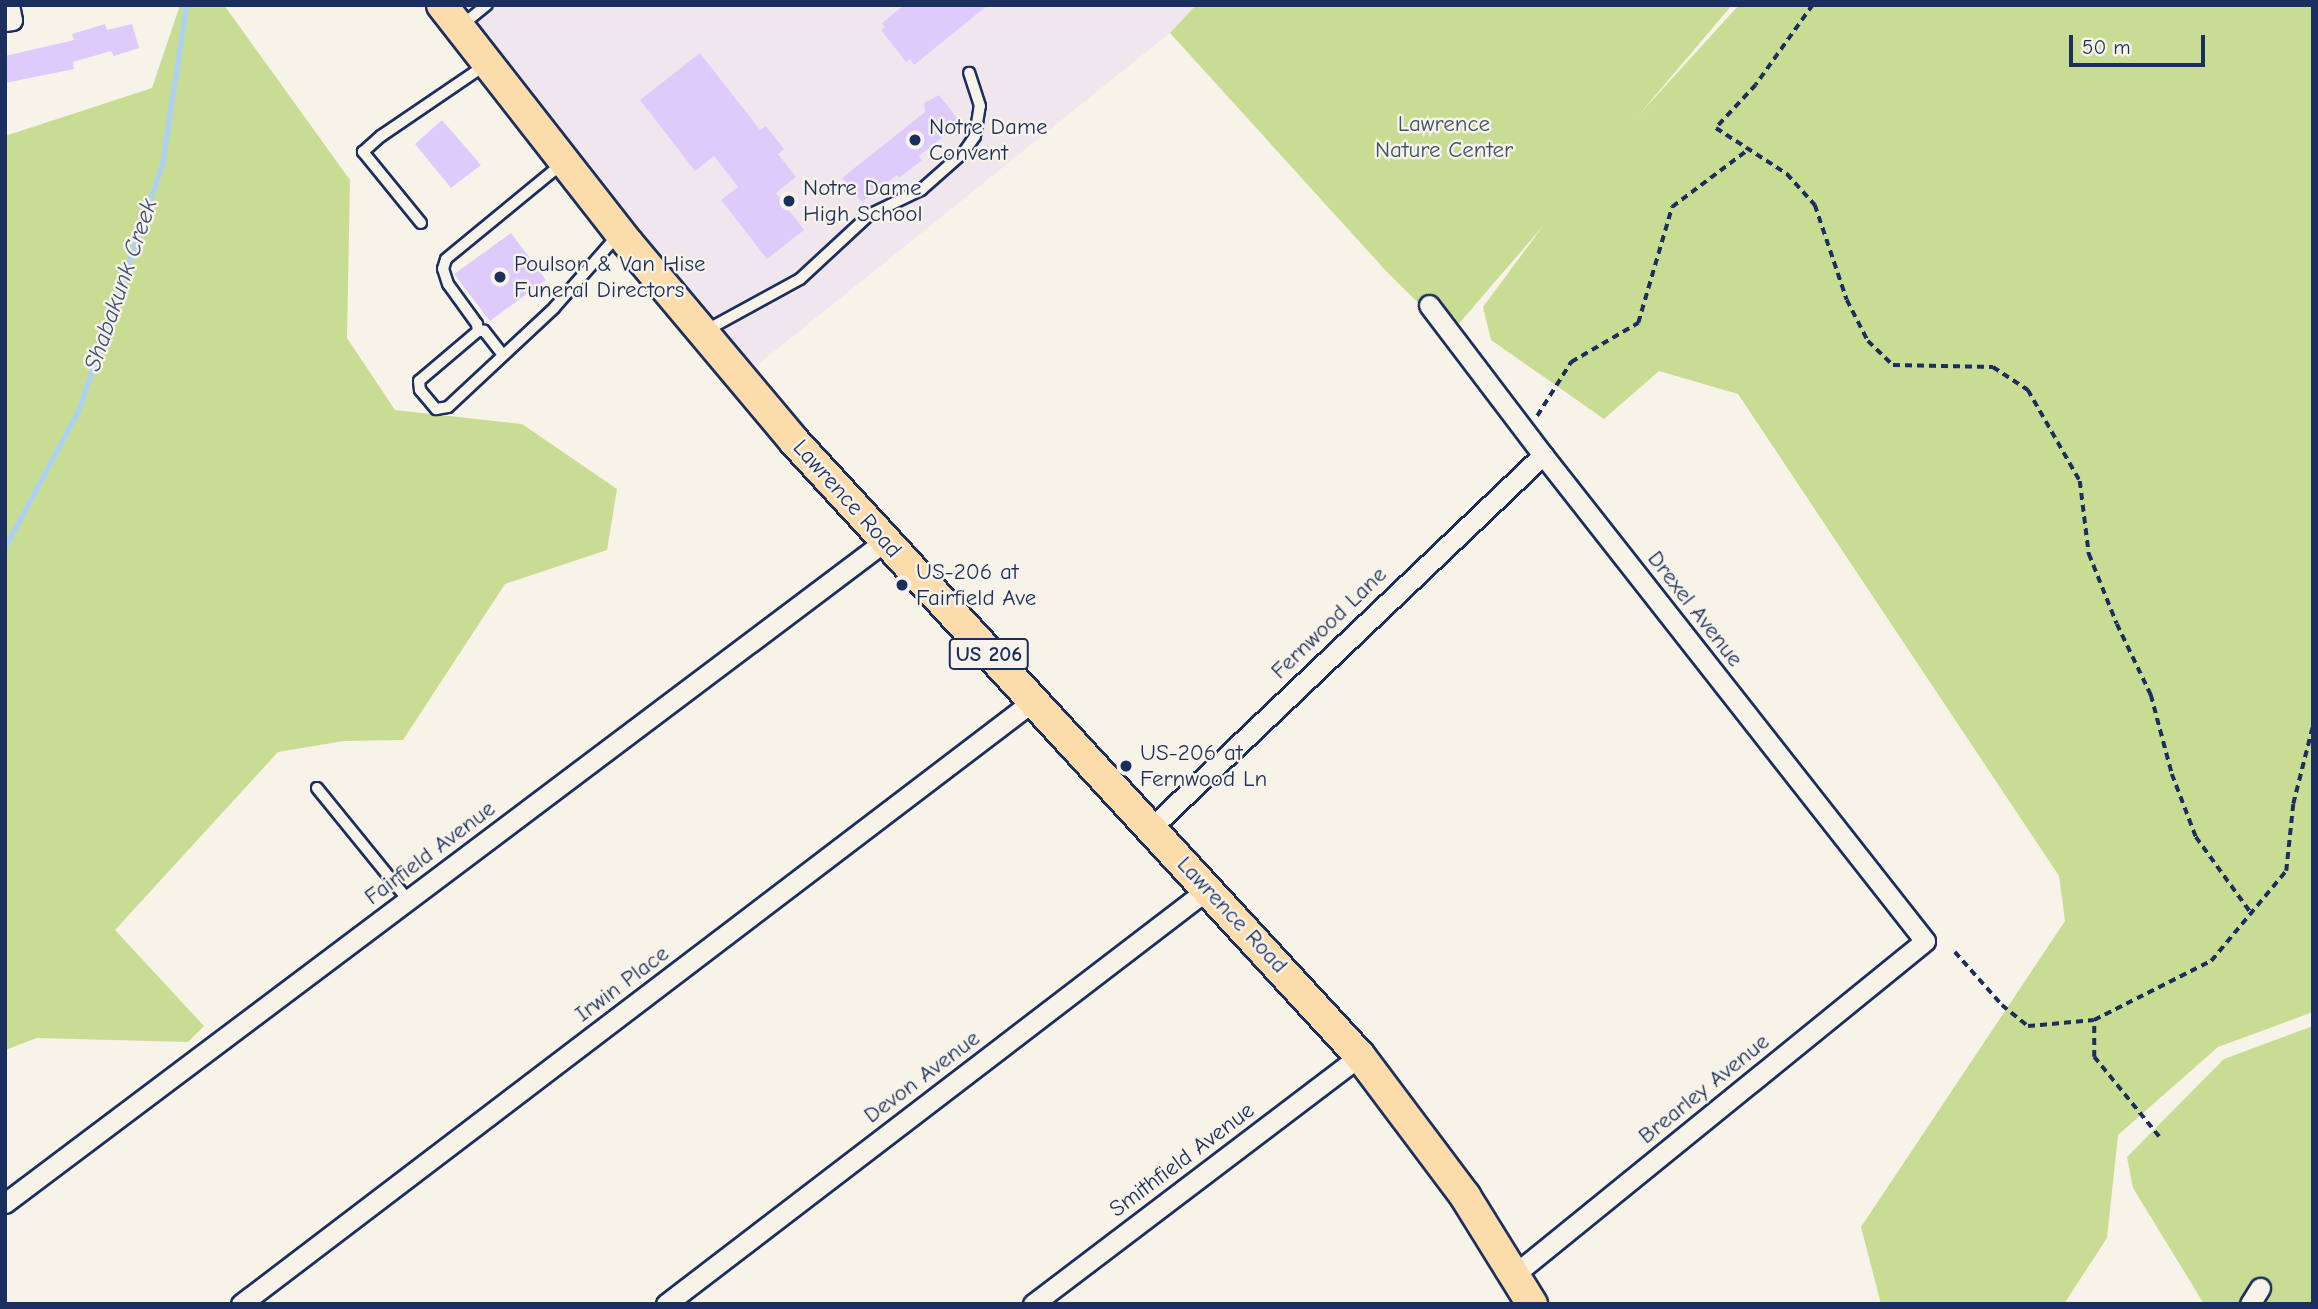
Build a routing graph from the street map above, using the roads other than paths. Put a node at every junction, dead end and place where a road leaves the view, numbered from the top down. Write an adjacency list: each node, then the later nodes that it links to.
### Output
1 (9, 5): 4 (street)
2 (487, 5): 3 (lane)
3 (451, 16): 5 (main road, Lawrence Road / US 206)
4 (5, 21)
5 (488, 64): 7 (main road, Lawrence Road / US 206); 8 (lane)
6 (969, 73): 12 (lane)
7 (564, 161): 9 (main road, Lawrence Road / US 206); 11 (lane)
8 (421, 223)
9 (620, 233): 12 (main road, Lawrence Road / US 206); 13 (lane)
10 (1429, 305): 14 (street, Drexel Avenue)
11 (478, 331): 13 (lane); 13 (lane)
12 (701, 333): 15 (main road, Lawrence Road / US 206)
13 (503, 355)
14 (1543, 455): 18 (street, Fernwood Lane); 21 (street, Drexel Avenue)
15 (885, 541): 16 (main road, Lawrence Road / US 206); 20 (street, Fairfield Avenue)
16 (1033, 701): 18 (main road, Lawrence Road / US 206); 25 (street, Irwin Place)
17 (317, 789): 20 (lane)
18 (1151, 828): 19 (main road, Lawrence Road / US 206)
19 (1208, 889): 22 (main road, Lawrence Road / US 206); 26 (street, Devon Avenue)
20 (408, 900): 23 (street, Fairfield Avenue)
21 (1924, 941): 24 (street, Brearley Avenue)
22 (1360, 1056): 24 (main road, Lawrence Road / US 206); 27 (street, Smithfield Avenue)
23 (5, 1203)
24 (1515, 1274): 28 (main road, Lawrence Road / US 206)
25 (241, 1304)
26 (666, 1304)
27 (1032, 1304)
28 (1532, 1304)

